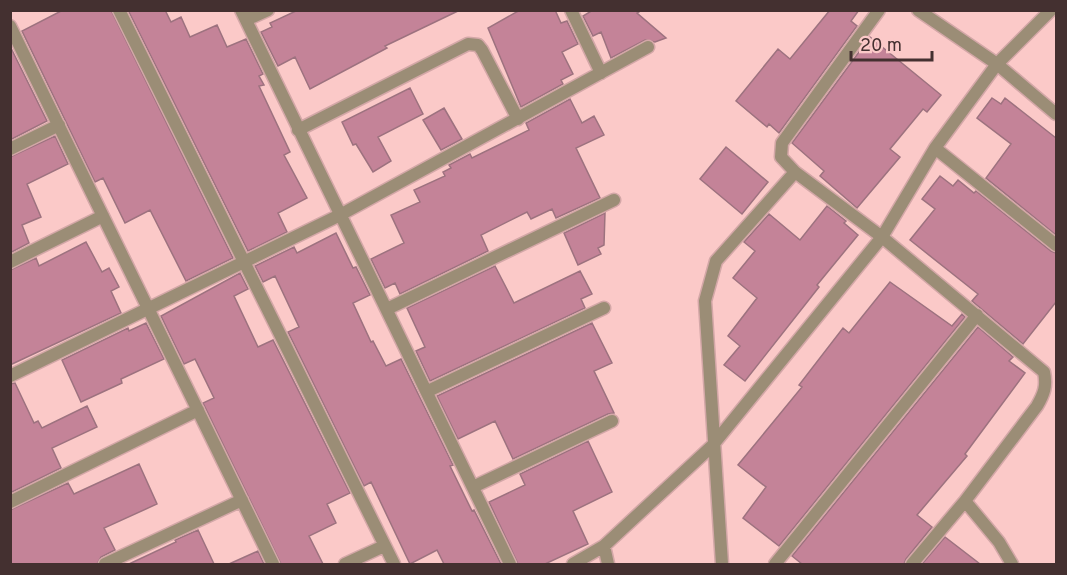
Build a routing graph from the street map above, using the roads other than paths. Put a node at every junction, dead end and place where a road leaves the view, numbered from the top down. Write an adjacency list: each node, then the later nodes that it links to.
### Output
1 (119, 10): 25 (street)
2 (268, 10): 7 (street)
3 (571, 10): 11 (street)
4 (879, 10): 18 (street)
5 (918, 10): 10 (street)
6 (1051, 10): 10 (street)
7 (244, 15): 15 (street)
8 (12, 31): 14 (street)
9 (648, 47): 11 (street)
10 (997, 64): 12 (street); 16 (street)
11 (601, 73): 13 (street)
12 (1056, 114)
13 (518, 119): 15 (street); 20 (street)
14 (59, 125): 17 (street); 21 (street)
15 (298, 130): 20 (street)
16 (935, 148): 22 (street); 23 (street)
17 (10, 149)
18 (795, 172): 22 (street); 34 (street)
19 (614, 200): 28 (street)
20 (340, 214): 25 (street); 28 (street)
21 (103, 216): 24 (street); 27 (street)
22 (882, 237): 29 (street); 34 (street)
23 (1056, 244)
24 (10, 262)
25 (242, 262): 27 (street); 39 (street)
26 (604, 308): 31 (street)
27 (148, 309): 30 (street); 32 (street)
28 (387, 309): 31 (street)
29 (977, 315): 37 (street); 49 (street)
30 (10, 376)
31 (428, 391): 35 (street)
32 (198, 410): 36 (street); 38 (street)
33 (612, 421): 35 (street)
34 (712, 446): 40 (street); 48 (street)
35 (473, 487): 45 (street)
36 (242, 500): 41 (street); 42 (street)
37 (965, 501): 50 (street); 51 (street)
38 (10, 502)
39 (384, 546): 43 (street); 44 (street)
40 (604, 546): 46 (street); 47 (street)
41 (105, 564)
42 (273, 564)
43 (345, 564)
44 (394, 564)
45 (510, 564)
46 (573, 564)
47 (608, 564)
48 (722, 564)
49 (775, 564)
50 (912, 564)
51 (1012, 564)

